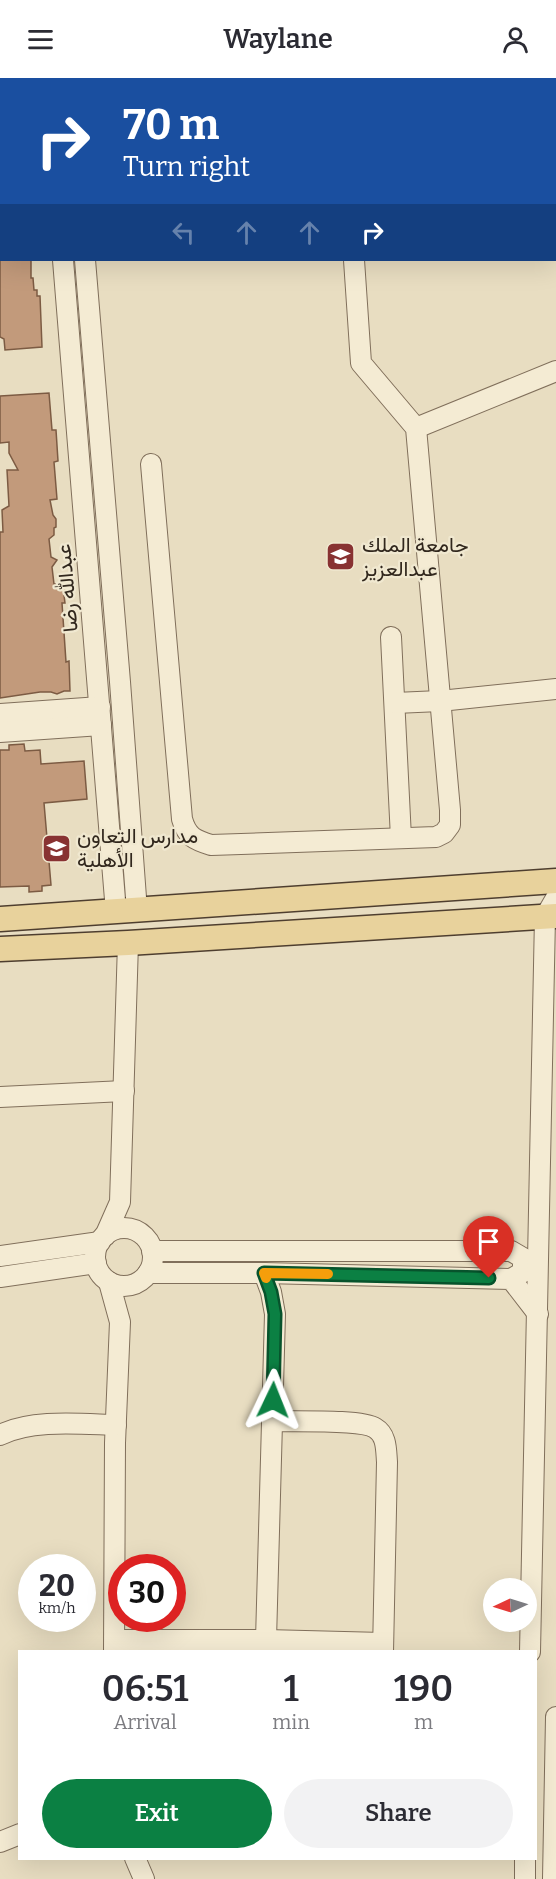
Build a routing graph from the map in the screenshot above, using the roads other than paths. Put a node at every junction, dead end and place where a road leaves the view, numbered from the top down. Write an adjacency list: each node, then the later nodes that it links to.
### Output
1 (63, 261): 9 (street, عبدالله رضا)
2 (85, 261): 8 (street)
3 (354, 261): 5 (street)
4 (556, 371): 5 (street)
5 (416, 428): 11 (street)
6 (151, 464): 16 (street)
7 (391, 636): 12 (street)
8 (120, 682): 9 (street); 19 (street)
9 (99, 686): 14 (street, عبدالله رضا)
10 (556, 689): 11 (street)
11 (440, 701): 12 (street); 16 (street)
12 (394, 703): 16 (street)
13 (0, 714): 14 (street)
14 (101, 716): 15 (street); 19 (street, عبدالله رضا)
15 (0, 732)
16 (401, 838)
17 (556, 881): 19 (main road)
18 (553, 910): 21 (main road); 26 (street)
19 (127, 911): 20 (main road)
20 (0, 919)
21 (128, 943): 22 (main road); 23 (street)
22 (0, 949)
23 (124, 1091): 24 (street); 25 (street)
24 (0, 1097)
25 (120, 1202): 27 (street); 28 (street)
26 (540, 1225): 30 (street); 38 (street)
27 (140, 1233): 28 (street); 29 (street)
28 (102, 1239): 31 (street); 32 (street)
29 (152, 1251): 30 (street); 35 (street)
30 (511, 1251): 36 (street)
31 (0, 1256)
32 (96, 1263): 34 (street); 37 (street)
33 (264, 1273): 35 (street); 36 (street); 40 (street)
34 (0, 1277)
35 (143, 1278): 37 (street); 39 (street)
36 (511, 1279): 38 (street)
37 (109, 1282): 39 (street)
38 (538, 1314): 46 (street)
39 (120, 1322): 41 (street)
40 (272, 1421): 43 (street); 45 (street)
41 (116, 1425): 42 (street); 44 (street)
42 (0, 1435)
43 (266, 1640): 44 (street); 45 (street)
44 (115, 1646)
45 (383, 1647)
46 (530, 1650)
47 (556, 1717): 54 (street)
48 (18, 1835): 49 (street)
49 (0, 1842)
50 (136, 1860): 52 (street)
51 (525, 1860): 53 (street)
52 (144, 1879)
53 (525, 1879)
54 (553, 1879)

